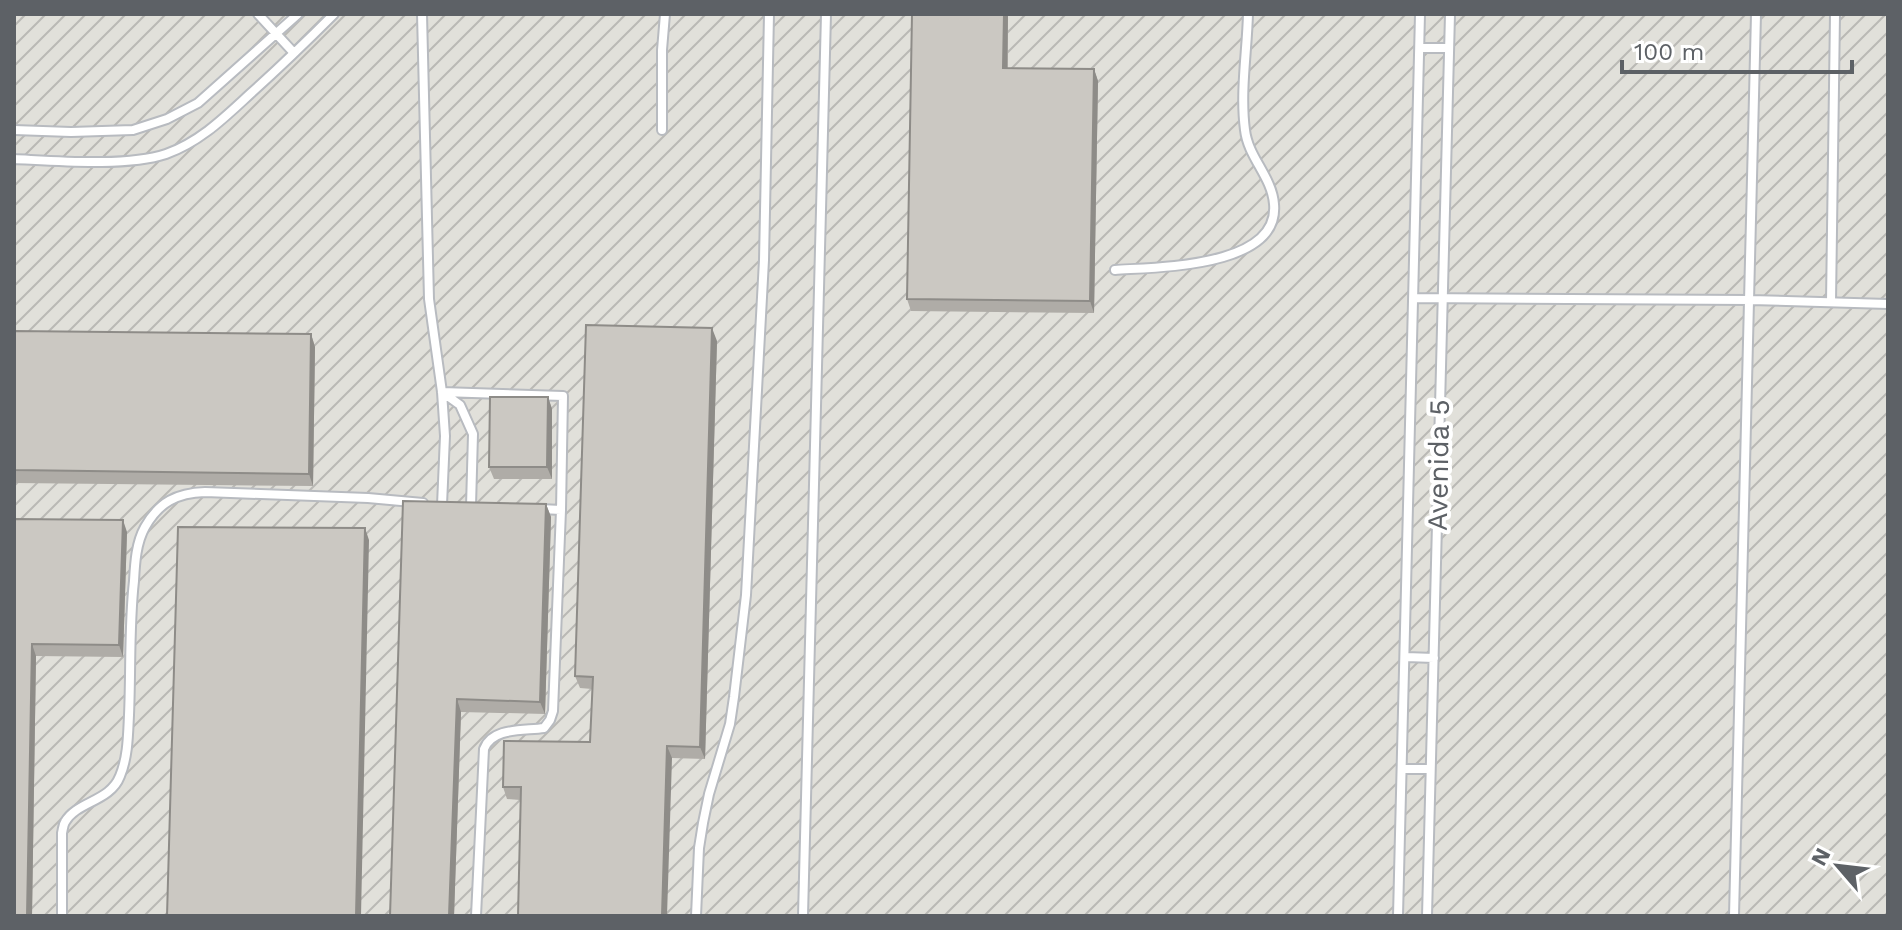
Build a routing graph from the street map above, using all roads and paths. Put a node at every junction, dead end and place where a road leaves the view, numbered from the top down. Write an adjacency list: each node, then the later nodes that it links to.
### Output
1 (258, 14): 13 (lane)
2 (298, 14): 13 (lane)
3 (334, 14): 16 (lane)
4 (422, 14): 26 (lane)
5 (665, 14): 18 (lane)
6 (769, 14): 38 (lane)
7 (826, 14): 39 (lane)
8 (1248, 14): 20 (lane)
9 (1420, 14): 14 (lane, Avenida 5)
10 (1450, 14): 15 (lane, Avenida 5)
11 (1756, 14): 23 (lane)
12 (1835, 14): 24 (lane)
13 (276, 34): 16 (lane); 17 (lane)
14 (1420, 48): 15 (lane); 21 (lane, Avenida 5)
15 (1448, 48): 22 (lane, Avenida 5)
16 (294, 53): 19 (lane)
17 (14, 130)
18 (662, 130)
19 (14, 159)
20 (1115, 270)
21 (1415, 298): 22 (lane); 32 (lane, Avenida 5)
22 (1443, 298): 23 (lane); 33 (lane, Avenida 5)
23 (1750, 300): 24 (lane); 42 (lane)
24 (1831, 302): 25 (lane)
25 (1888, 304)
26 (442, 392): 27 (lane); 28 (lane); 31 (lane)
27 (442, 505): 28 (lane); 36 (lane)
28 (471, 506): 29 (lane)
29 (486, 507)
30 (531, 509): 31 (lane)
31 (561, 510): 37 (lane)
32 (1406, 657): 33 (lane); 34 (lane, Avenida 5)
33 (1434, 658): 35 (lane, Avenida 5)
34 (1403, 769): 35 (lane); 40 (lane, Avenida 5)
35 (1429, 769): 41 (lane, Avenida 5)
36 (62, 915)
37 (476, 916)
38 (696, 916)
39 (803, 916)
40 (1398, 916)
41 (1427, 916)
42 (1734, 916)

